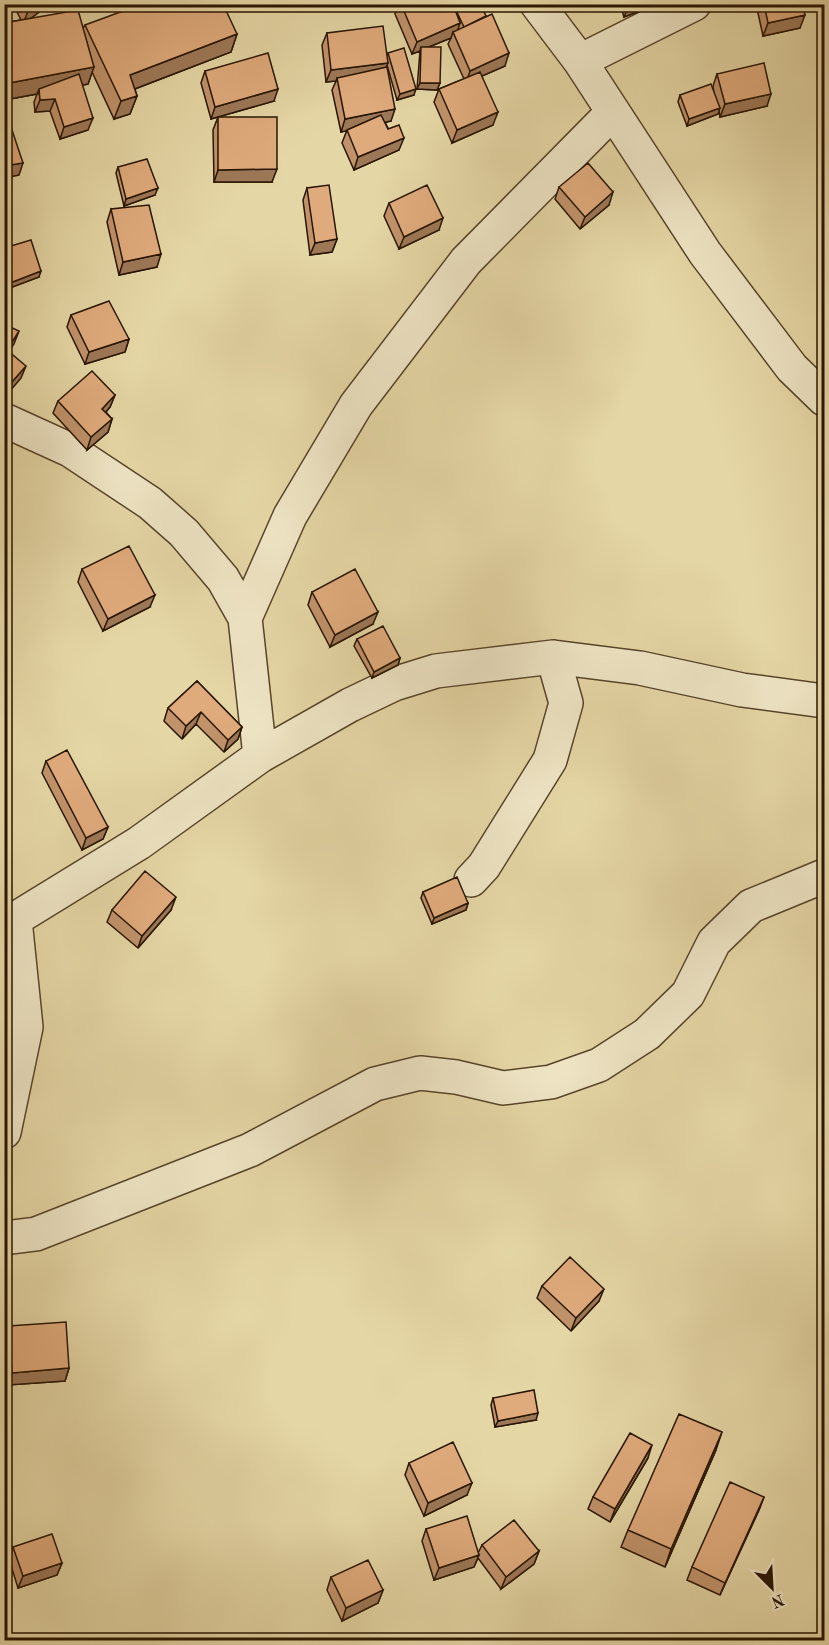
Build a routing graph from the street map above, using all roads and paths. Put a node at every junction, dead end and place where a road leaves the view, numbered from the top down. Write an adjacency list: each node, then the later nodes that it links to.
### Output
1 (537, 4): 3 (street)
2 (694, 4): 3 (street)
3 (580, 61): 4 (street)
4 (612, 113): 5 (street); 7 (street)
5 (825, 399)
6 (4, 420): 7 (street)
7 (245, 618): 10 (street)
8 (553, 657): 9 (street); 10 (street); 12 (street)
9 (825, 701)
10 (260, 756): 13 (street)
11 (825, 876): 15 (street)
12 (471, 880)
13 (10, 923): 14 (street)
14 (4, 1132)
15 (4, 1238)

